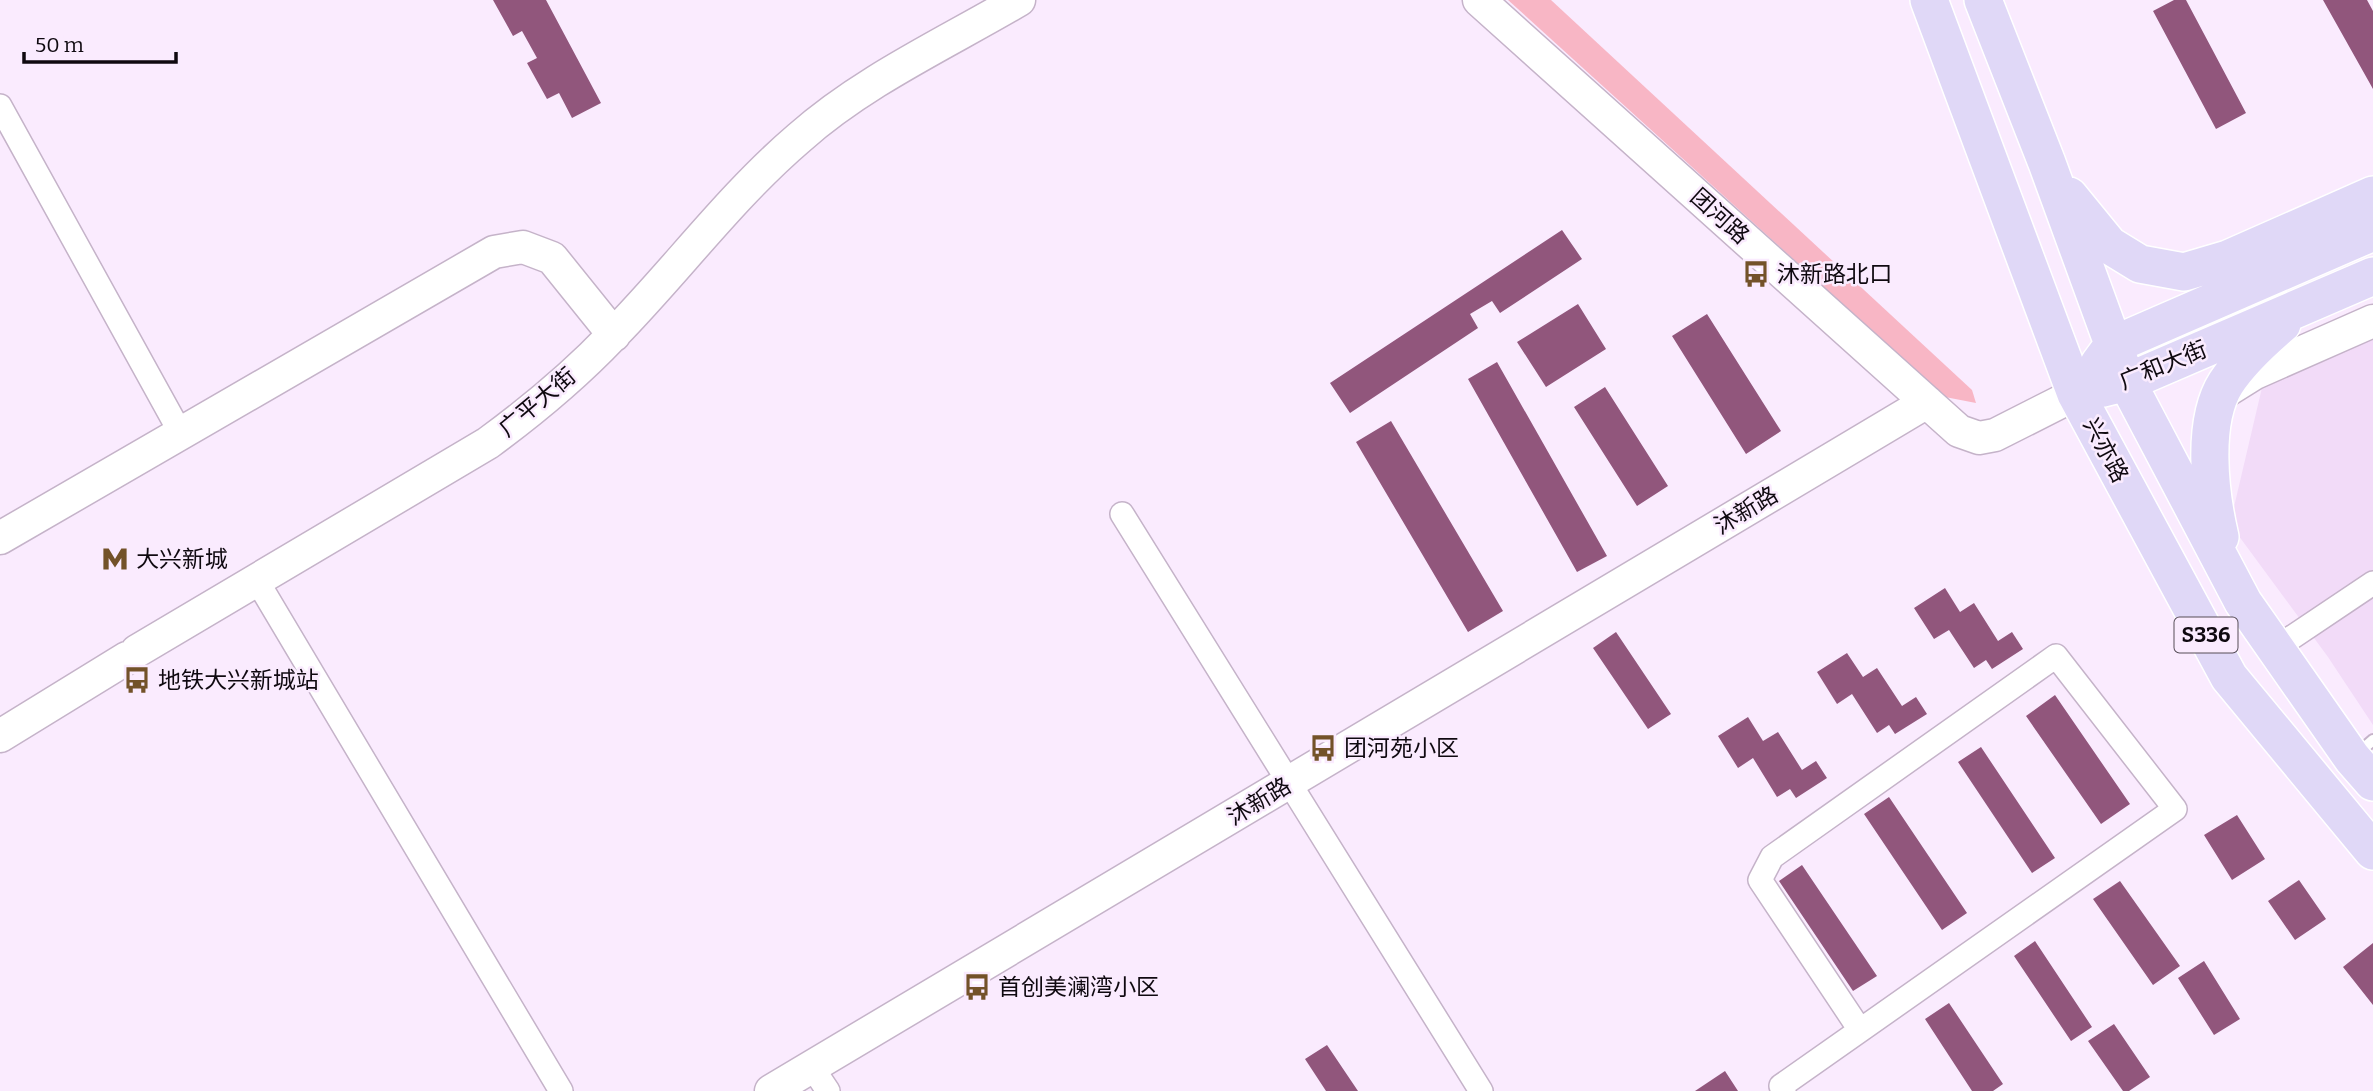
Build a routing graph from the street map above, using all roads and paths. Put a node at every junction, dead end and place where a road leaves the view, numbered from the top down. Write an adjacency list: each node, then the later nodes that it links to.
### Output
1 (1019, 0): 12 (street, 广平大街)
2 (1479, 0): 17 (street, 团河路)
3 (1929, 0): 15 (main road, 兴亦路 / S336)
4 (1983, 0): 6 (main road, S336)
5 (0, 106): 18 (street)
6 (2047, 163): 7 (main road); 13 (main road, S336)
7 (2373, 195)
8 (2373, 232): 13 (main road, 广和大街)
9 (2373, 276): 10 (main road, 广和大街)
10 (2305, 305): 14 (main road, 广和大街); 16 (main road)
11 (2373, 321): 16 (street)
12 (614, 335): 18 (street); 22 (street, 广平大街)
13 (2113, 345): 14 (main road, S336); 15 (main road, 广和大街)
14 (2127, 382): 15 (main road, 广和大街); 21 (main road, S336)
15 (2076, 394): 17 (street, 团河路); 28 (main road, 兴亦路 / S336)
16 (2221, 394): 21 (main road)
17 (1927, 402): 27 (street, 沐新路)
18 (180, 432): 20 (street)
19 (1122, 514): 27 (street)
20 (0, 538)
21 (2228, 572): 24 (main road, S336)
22 (256, 579): 25 (street, 广平大街); 31 (street)
23 (2373, 583): 24 (street)
24 (2276, 648): 26 (main road, S336)
25 (0, 736)
26 (2366, 760)
27 (1290, 783): 30 (street, 沐新路); 33 (street)
28 (2373, 851)
29 (1860, 1030): 29 (street); 34 (street)
30 (820, 1079): 32 (street, 沐新路)
31 (561, 1091)
32 (771, 1091)
33 (1481, 1091)
34 (1784, 1091)

